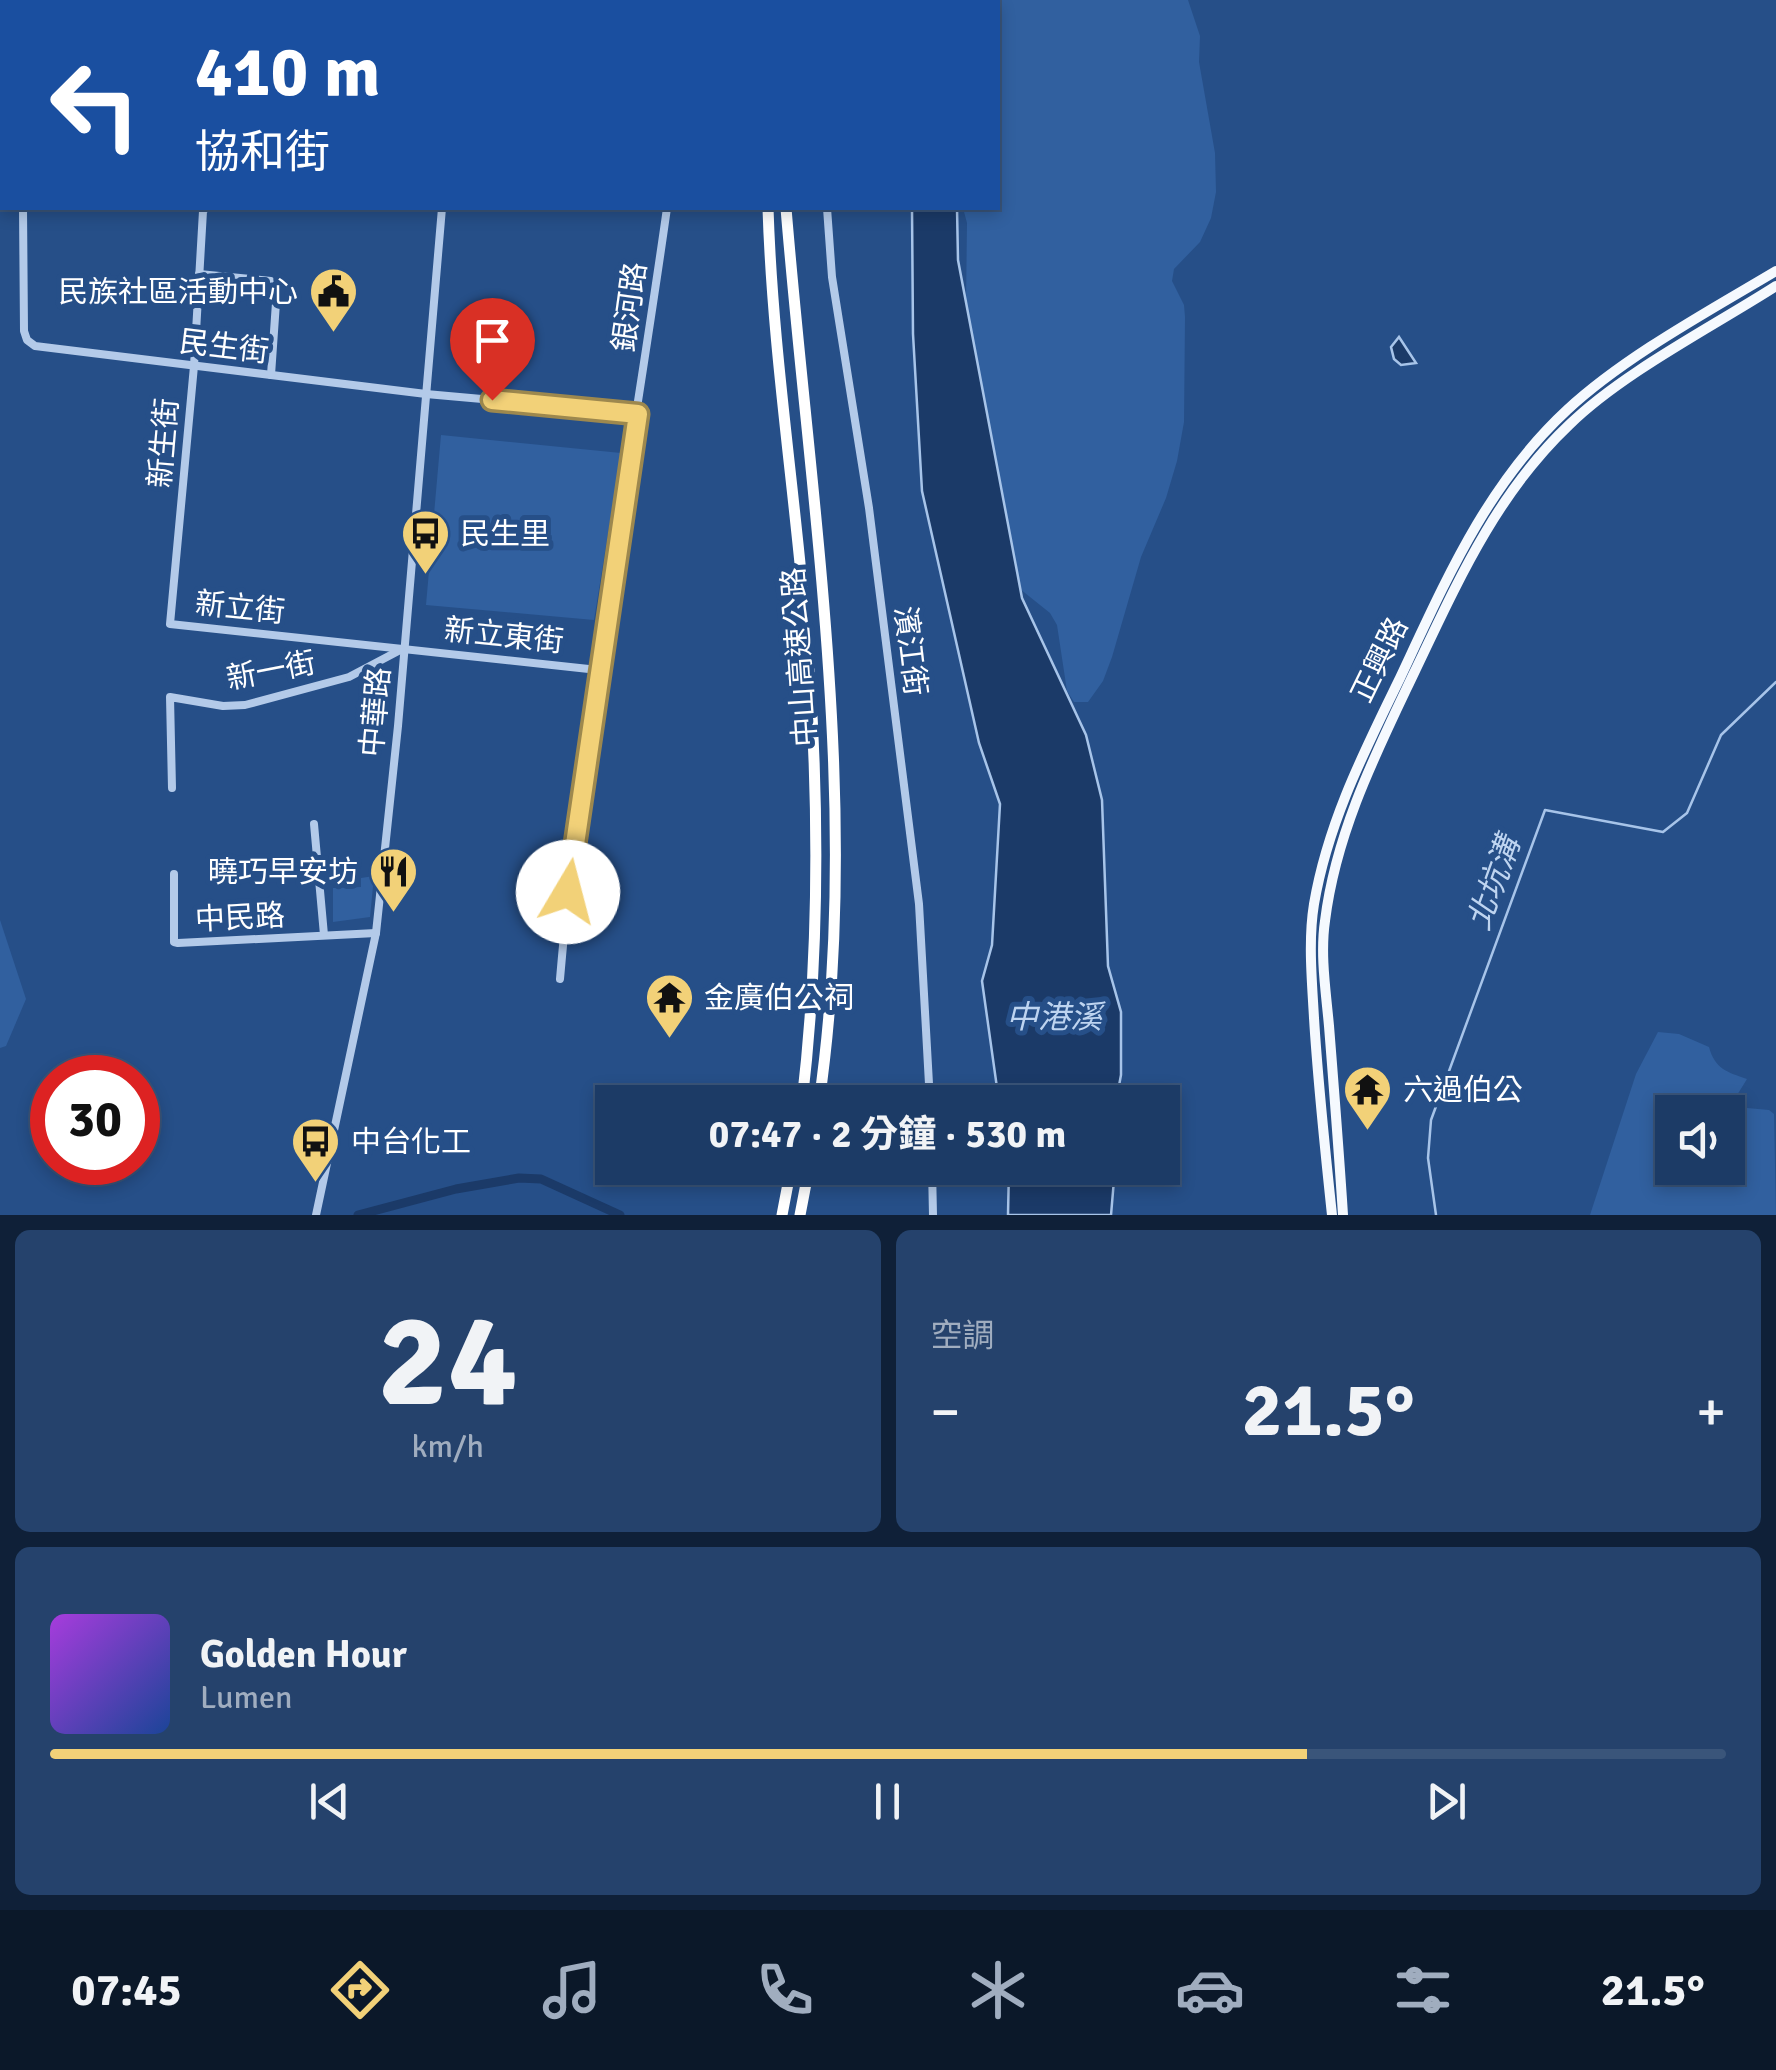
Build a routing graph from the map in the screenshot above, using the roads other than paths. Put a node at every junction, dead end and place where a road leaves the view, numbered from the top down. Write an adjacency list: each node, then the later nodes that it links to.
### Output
1 (24, 210): 11 (street, 民生街)
2 (204, 210): 9 (street, 新生街)
3 (439, 210): 13 (street, 中華路)
4 (667, 210): 14 (street, 銀河路)
5 (768, 210): 24 (highway, 中山高速公路)
6 (786, 210): 25 (highway, 中山高速公路)
7 (827, 210): 26 (street, 濱江街)
8 (1776, 270): 34 (main road, 正興路)
9 (199, 274): 11 (street, 新生街); 12 (street)
10 (1776, 286): 35 (main road, 正興路)
11 (194, 366): 12 (street, 民生街); 15 (street, 新生街)
12 (271, 375): 13 (street, 民生街)
13 (426, 394): 14 (street, 民生街); 16 (street, 中華路)
14 (638, 414): 17 (street, 銀河路)
15 (180, 524): 16 (street, 新立街)
16 (404, 648): 17 (street, 新立東街); 18 (street, 新一街); 21 (street, 中華路)
17 (598, 670): 23 (street, 銀河路)
18 (172, 788)
19 (314, 824): 22 (street)
20 (174, 874): 22 (street, 中民路)
21 (376, 934): 22 (street, 中民路); 30 (street, 中華路)
22 (324, 935)
23 (560, 979)
24 (804, 1085)
25 (821, 1085)
26 (929, 1085)
27 (788, 1185): 31 (highway)
28 (806, 1185): 32 (highway)
29 (932, 1185): 33 (street)
30 (316, 1214)
31 (782, 1215)
32 (800, 1215)
33 (933, 1215)
34 (1332, 1215)
35 (1343, 1215)

